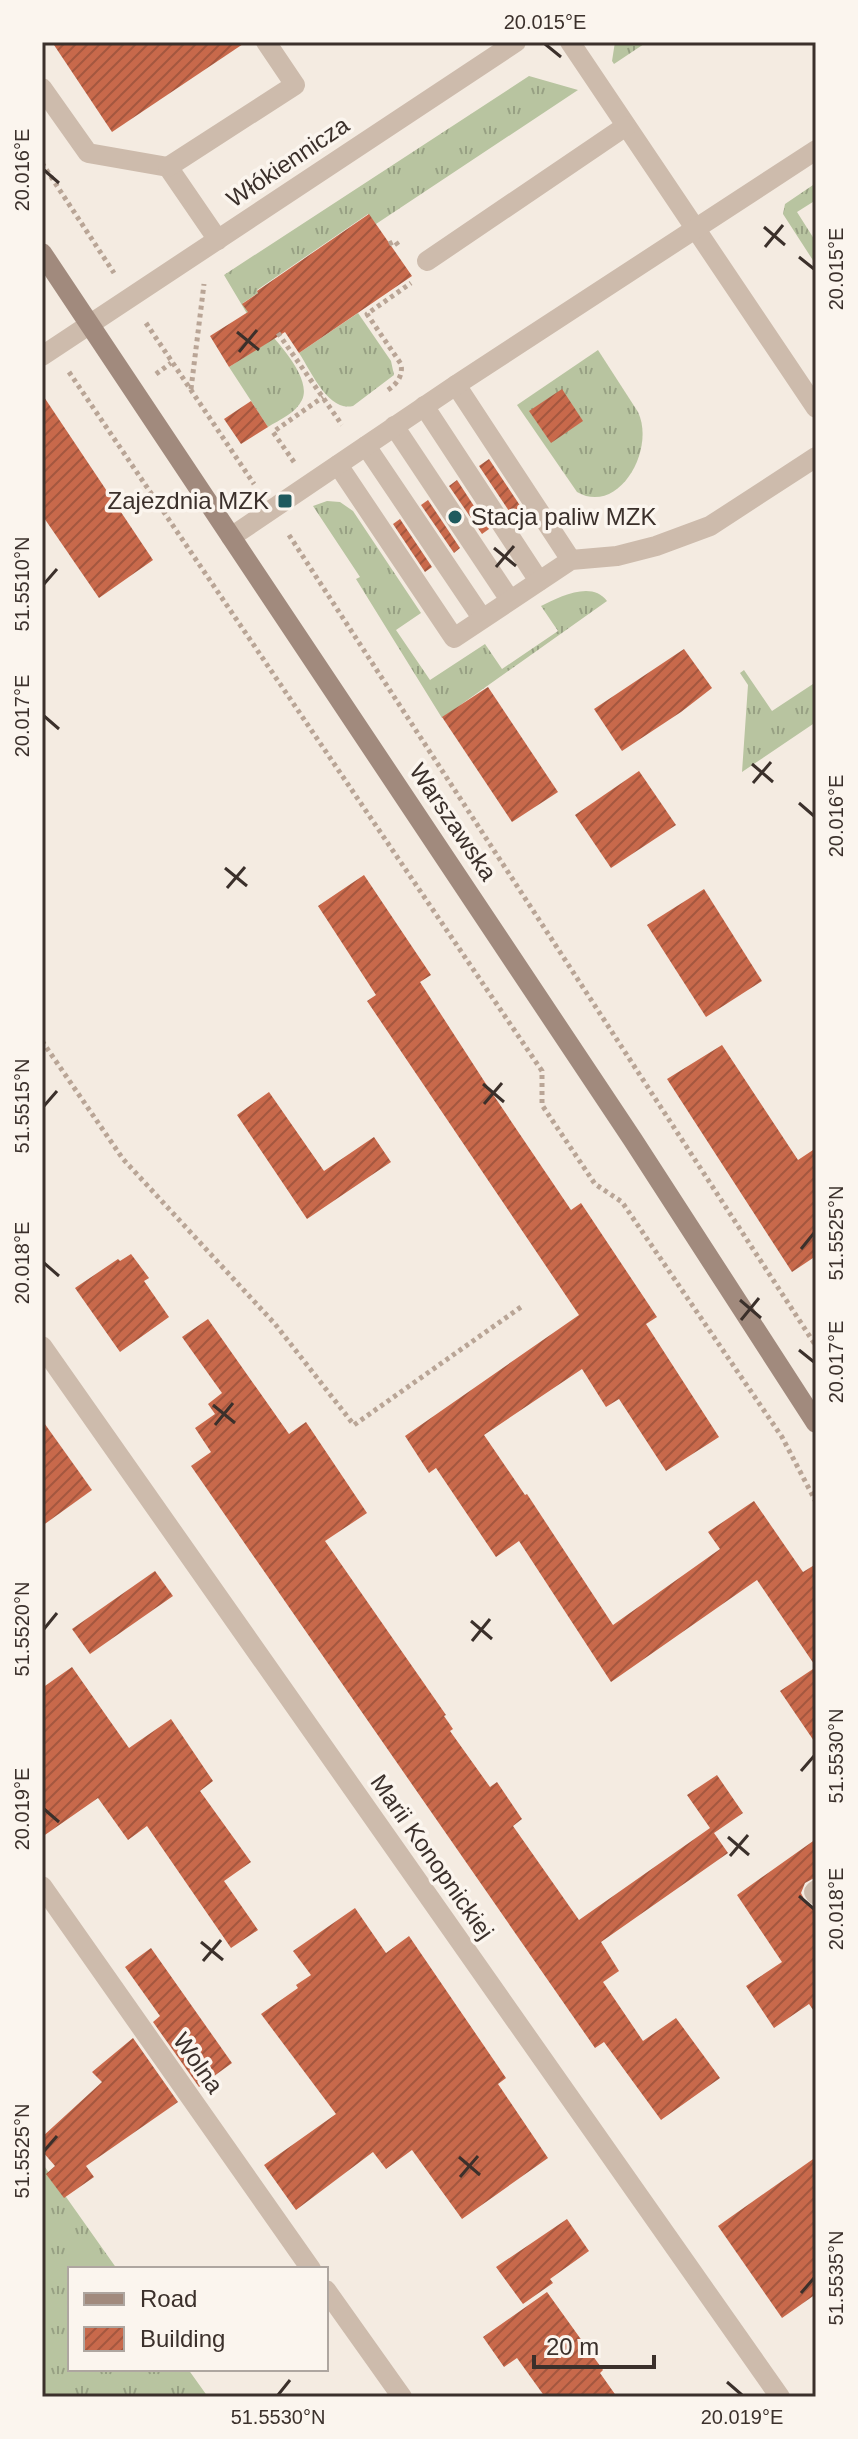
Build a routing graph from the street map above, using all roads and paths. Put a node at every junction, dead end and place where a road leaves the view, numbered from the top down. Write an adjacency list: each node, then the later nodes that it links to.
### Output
1 (266, 42): 8 (street)
2 (516, 42): 10 (street, Włókiennicza)
3 (570, 42): 5 (street)
4 (42, 88): 8 (street)
5 (626, 126): 9 (street); 13 (street)
6 (816, 150): 9 (street)
7 (42, 163): 12 (path)
8 (168, 167): 10 (street)
9 (696, 230): 18 (street); 23 (street)
10 (218, 240): 15 (street, Włókiennicza)
11 (42, 253): 15 (main road, Warszawska)
12 (126, 266)
13 (423, 269): 20 (path)
14 (205, 275): 19 (path)
15 (90, 325): 17 (street, Włókiennicza); 34 (main road, Warszawska)
16 (278, 333): 21 (path)
17 (48, 353): 43 (path)
18 (456, 385): 22 (street); 35 (street)
19 (191, 391)
20 (379, 396)
21 (323, 397): 25 (path); 32 (path)
22 (424, 406): 26 (street); 36 (street)
23 (816, 408)
24 (348, 418): 25 (path)
25 (342, 425): 27 (path)
26 (394, 426): 28 (street); 37 (street)
27 (334, 435)
28 (366, 446): 31 (street); 38 (street)
29 (816, 457): 35 (street)
30 (306, 459): 32 (path)
31 (338, 465): 34 (street); 38 (street)
32 (296, 466): 33 (path)
33 (289, 470)
34 (231, 537): 42 (main road, Warszawska)
35 (571, 560): 36 (street)
36 (539, 581): 37 (street)
37 (510, 600): 38 (street)
38 (482, 618)
39 (42, 1041): 40 (path)
40 (521, 1307)
41 (42, 1346): 48 (street, Marii Konopnickiej)
42 (816, 1423)
43 (816, 1502)
44 (42, 1886): 45 (street, Wolna)
45 (310, 2267)
46 (328, 2293): 47 (street)
47 (402, 2397)
48 (780, 2397)

